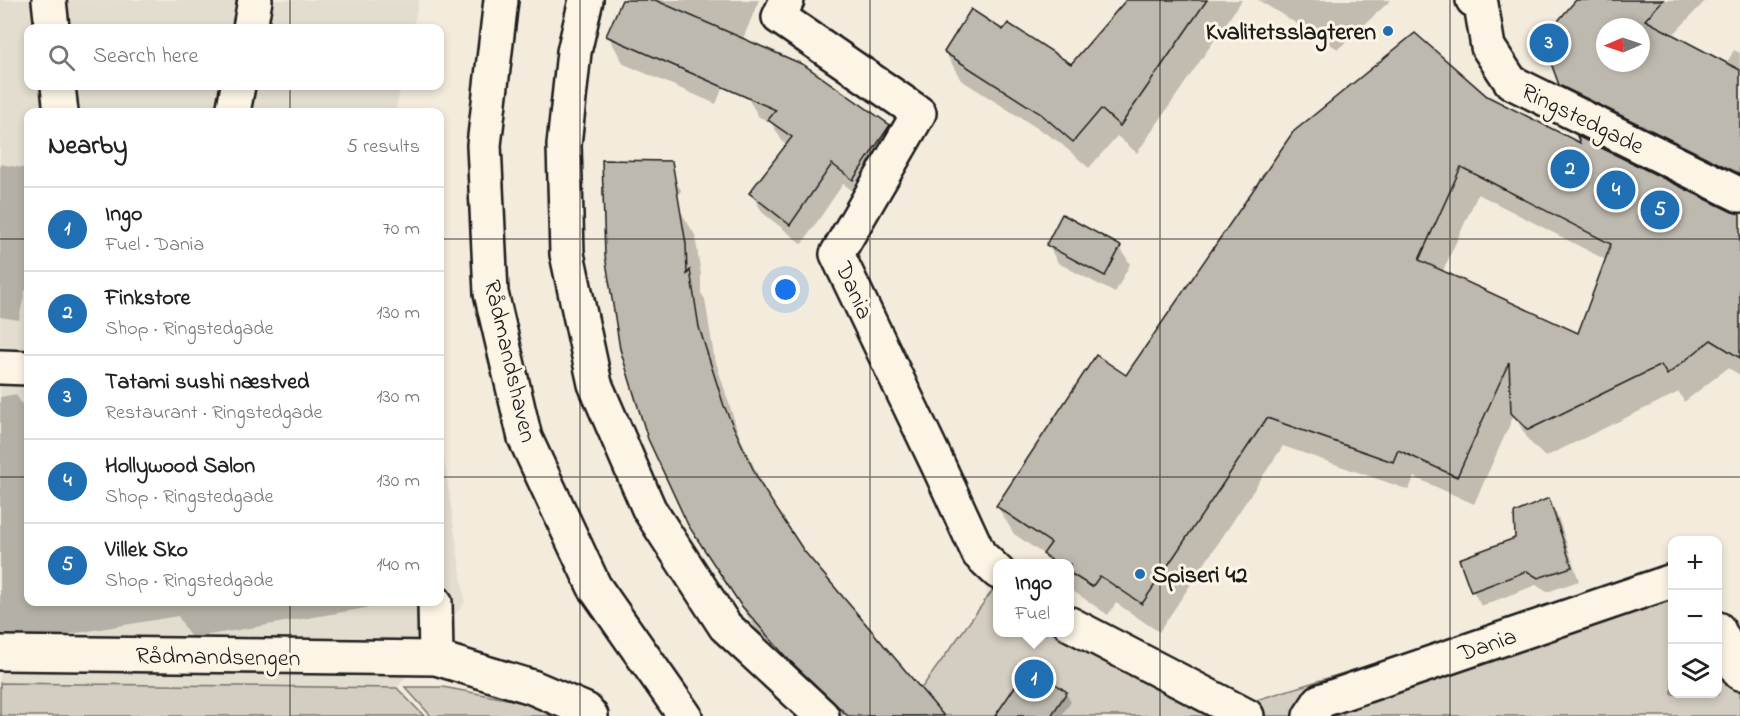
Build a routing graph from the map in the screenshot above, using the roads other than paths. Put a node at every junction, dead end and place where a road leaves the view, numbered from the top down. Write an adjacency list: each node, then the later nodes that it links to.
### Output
1 (49, 0): 7 (street)
2 (255, 0): 8 (street)
3 (501, 0): 25 (street, Rådmandshaven)
4 (586, 0): 26 (street)
5 (787, 0): 16 (street, Dania)
6 (1480, 1): 13 (street, Ringstedgade)
7 (52, 24)
8 (251, 24)
9 (58, 90): 11 (street)
10 (237, 90): 12 (street)
11 (61, 108)
12 (234, 108)
13 (1740, 195)
14 (0, 367): 15 (street)
15 (24, 368)
16 (993, 567)
17 (1668, 582): 28 (street, Dania)
18 (435, 606): 22 (street)
19 (1074, 626): 27 (street)
20 (1722, 638): 23 (street)
21 (0, 653): 22 (street, Rådmandsengen)
22 (436, 658): 24 (street, Rådmandsengen)
23 (1740, 673)
24 (591, 716)
25 (685, 716)
26 (822, 716)
27 (1247, 716)
28 (1310, 716)

